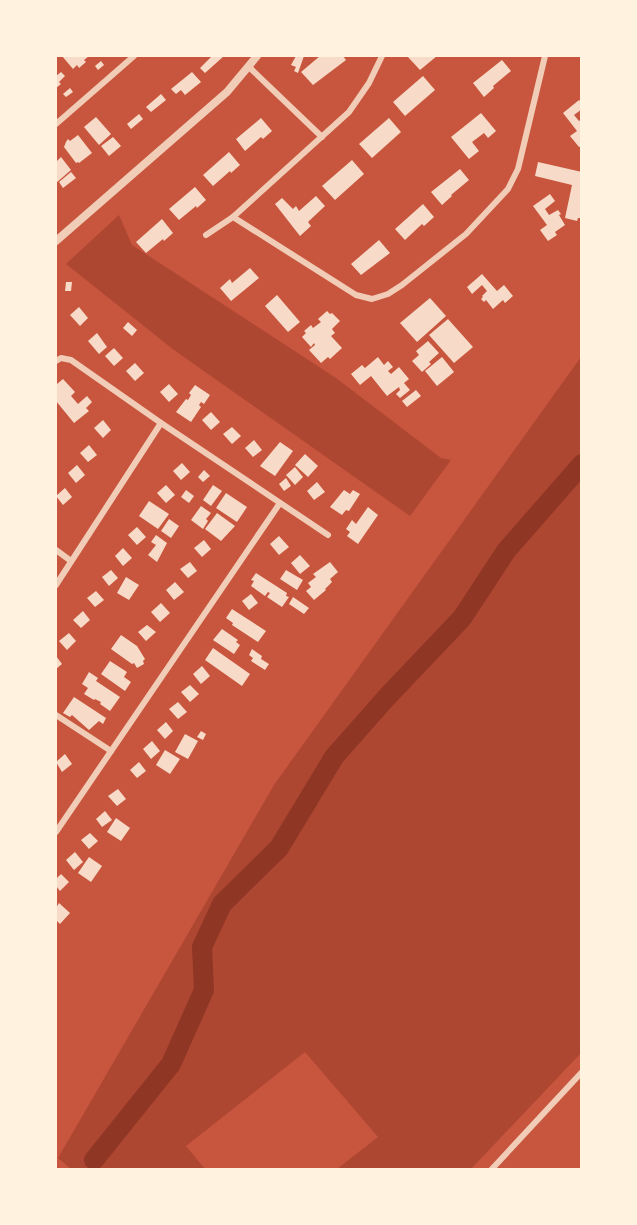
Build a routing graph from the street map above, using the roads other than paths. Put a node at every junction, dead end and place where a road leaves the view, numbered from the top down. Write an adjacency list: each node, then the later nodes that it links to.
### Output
1 (134, 56): 6 (street)
2 (257, 56): 5 (street)
3 (382, 56): 7 (street)
4 (545, 56): 8 (street)
5 (249, 68): 7 (street); 10 (street)
6 (56, 124)
7 (322, 137): 8 (street)
8 (233, 217): 9 (street)
9 (206, 236)
10 (56, 241)
11 (56, 361): 12 (street)
12 (161, 423): 13 (street); 16 (street)
13 (280, 503): 14 (street); 19 (street)
14 (328, 535)
15 (56, 549): 16 (street)
16 (71, 561): 17 (street)
17 (56, 585)
18 (56, 715): 19 (street)
19 (111, 751): 20 (street)
20 (56, 832)
21 (582, 1072): 22 (street)
22 (491, 1170)

